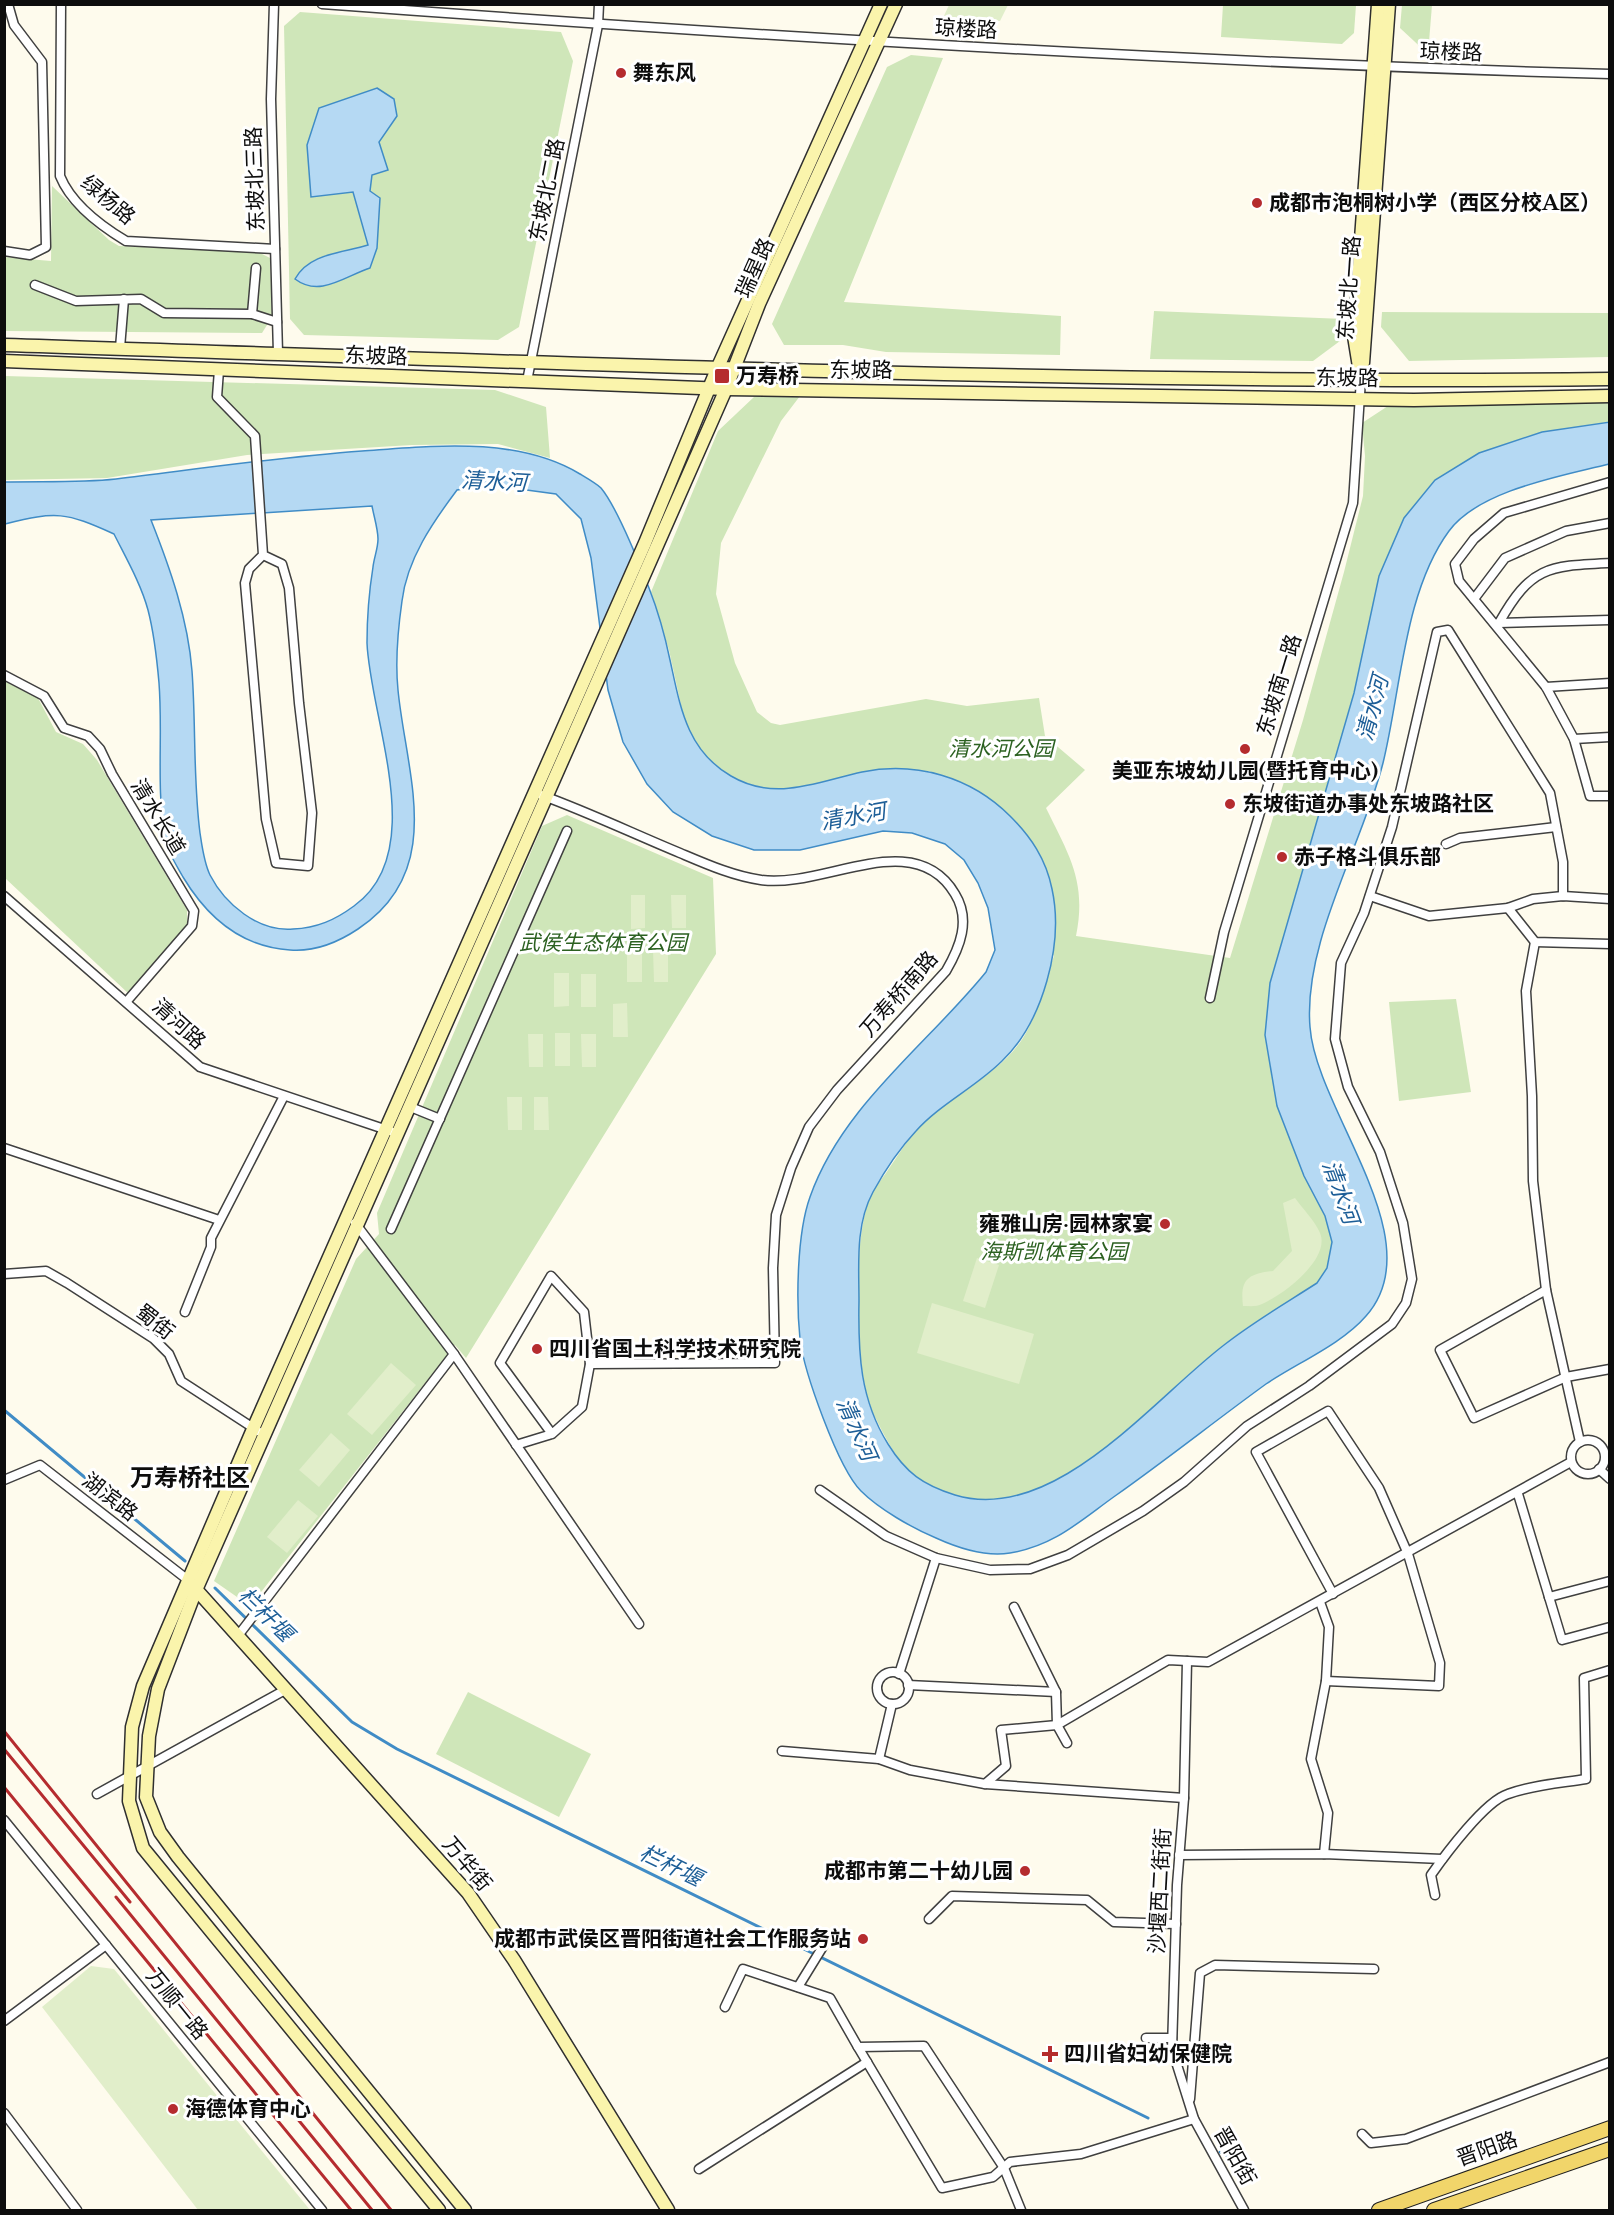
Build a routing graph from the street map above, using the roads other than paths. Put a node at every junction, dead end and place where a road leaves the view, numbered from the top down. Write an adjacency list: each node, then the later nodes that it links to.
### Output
1 (8, 4): 16 (street)
2 (61, 4): 15 (street, 绿杨路)
3 (274, 4): 15 (street, 东坡北三路)
4 (322, 4): 10 (street, 琼楼路)
5 (598, 4): 10 (street, 东坡北二路)
6 (881, 4): 11 (street, 瑞星路)
7 (896, 4): 12 (street, 瑞星路)
8 (1378, 4): 13 (street, 东坡北一路)
9 (1389, 4): 13 (street, 东坡北一路)
10 (598, 25): 11 (street, 琼楼路); 26 (street, 东坡北二路)
11 (864, 42): 12 (street, 琼楼路); 27 (street, 瑞星路)
12 (879, 43): 13 (street, 琼楼路); 29 (street, 瑞星路)
13 (1378, 68): 14 (street, 琼楼路); 30 (street, 东坡北一路)
14 (1610, 74)
15 (275, 249): 21 (street, 东坡北三路)
16 (4, 251)
17 (256, 268): 20 (street)
18 (35, 285): 19 (street)
19 (124, 299): 20 (street); 23 (street)
20 (252, 314): 21 (street)
21 (277, 322): 24 (street, 东坡北三路)
22 (4, 345): 23 (street, 东坡路)
23 (120, 348): 24 (street, 东坡路)
24 (278, 353): 26 (street, 东坡路)
25 (4, 361): 28 (street, 东坡路)
26 (531, 363): 27 (street, 东坡路); 32 (street, 东坡北二路)
27 (717, 369): 29 (street, 东坡路); 33 (street, 瑞星路)
28 (219, 370): 32 (street, 东坡路); 40 (street)
29 (733, 370): 30 (street, 东坡路); 34 (street, 瑞星路)
30 (1361, 379): 31 (street, 东坡路); 36 (street, 东坡南一路)
31 (1610, 379)
32 (527, 381): 33 (street, 东坡路)
33 (710, 387): 34 (street, 东坡路); 39 (street, 瑞星路)
34 (726, 389): 36 (street, 东坡路); 39 (street, 瑞星路)
35 (1610, 396): 36 (street, 东坡路)
36 (1360, 398): 61 (street, 东坡南一路)
37 (1610, 482): 42 (street)
38 (1610, 523): 42 (street)
39 (650, 546): 49 (street); 49 (street)
40 (263, 555): 40 (street)
41 (1610, 563): 43 (street)
42 (1474, 599): 46 (street)
43 (1610, 620)
44 (4, 675): 62 (street, 清水长道)
45 (1610, 683): 46 (street)
46 (1546, 687): 48 (street)
47 (1610, 737): 48 (street)
48 (1574, 739): 50 (street)
49 (541, 795): 64 (street); 66 (street); 75 (street, 万寿桥南路)
50 (1610, 795)
51 (1556, 827): 53 (street); 55 (street); 56 (street)
52 (567, 831): 65 (street)
53 (1446, 844)
54 (4, 896): 62 (street, 清河路)
55 (1370, 896): 58 (street); 89 (street)
56 (1563, 896): 57 (street); 58 (street)
57 (1610, 899)
58 (1508, 908): 59 (street)
59 (1535, 942): 60 (street); 72 (street)
60 (1610, 944)
61 (1210, 998)
62 (127, 1001): 63 (street, 清河路)
63 (284, 1095): 66 (street, 清河路); 68 (street)
64 (408, 1106): 65 (street); 66 (street)
65 (440, 1119): 70 (street)
66 (391, 1131): 69 (street)
67 (4, 1148): 68 (street)
68 (219, 1220): 73 (street)
69 (352, 1221): 74 (street); 78 (street)
70 (391, 1229)
71 (4, 1274): 78 (street, 蜀街)
72 (1546, 1290): 77 (street); 77 (street)
73 (185, 1312)
74 (454, 1354): 81 (street); 98 (street)
75 (590, 1364): 79 (street); 79 (street)
76 (1610, 1369): 77 (street)
77 (1566, 1377): 80 (street)
78 (259, 1432): 91 (street)
79 (552, 1434): 81 (street)
80 (1580, 1442): 82 (street); 83 (street)
81 (516, 1444): 96 (street)
82 (1571, 1462): 83 (street); 87 (street)
83 (1599, 1469): 84 (street)
84 (1610, 1479)
85 (4, 1480): 91 (street, 湖滨路)
86 (820, 1490): 89 (street)
87 (1518, 1494): 88 (street); 93 (street)
88 (1408, 1554): 92 (street); 92 (street); 102 (street)
89 (936, 1558): 101 (street)
90 (1610, 1581): 93 (street)
91 (192, 1585): 98 (street, 万华街); 111 (street); 112 (street)
92 (1333, 1594): 94 (street)
93 (1549, 1597): 97 (street)
94 (1320, 1602): 99 (street); 102 (street)
95 (1014, 1607): 105 (street)
96 (639, 1624)
97 (1610, 1627)
98 (237, 1637): 104 (street, 万华街)
99 (1187, 1661): 107 (street); 115 (street, 沙堰西二街街)
100 (1610, 1670): 119 (street)
101 (899, 1674): 103 (street); 106 (street)
102 (1326, 1681): 118 (street)
103 (908, 1685): 105 (street); 106 (street)
104 (285, 1690): 111 (street); 146 (street, 万华街)
105 (1056, 1692): 107 (street)
106 (891, 1704): 110 (street)
107 (1057, 1725): 108 (street); 113 (street)
108 (1067, 1743)
109 (782, 1751): 110 (street)
110 (879, 1759): 113 (street)
111 (148, 1766): 112 (street); 145 (street)
112 (131, 1776): 114 (street); 144 (street)
113 (985, 1784): 115 (street)
114 (98, 1794)
115 (1184, 1798): 117 (street, 沙堰西二街街)
116 (4, 1820): 124 (street, 万顺一路)
117 (1179, 1854): 118 (street); 122 (street, 沙堰西二街街)
118 (1324, 1854): 119 (street)
119 (1442, 1858): 120 (street)
120 (1435, 1895)
121 (929, 1919): 122 (street)
122 (1176, 1924): 130 (street, 沙堰西二街街)
123 (830, 1935): 126 (street)
124 (106, 1945): 128 (street); 143 (street, 万顺一路)
125 (1374, 1969): 134 (street)
126 (798, 1987): 127 (street); 131 (street)
127 (725, 2007)
128 (4, 2021)
129 (1146, 2038): 130 (street)
130 (1172, 2038): 134 (street, 沙堰西二街街)
131 (858, 2047): 132 (street); 140 (street)
132 (867, 2062): 140 (street); 141 (street)
133 (1610, 2062): 138 (street)
134 (1190, 2106): 136 (street, 沙堰西二街街)
135 (4, 2113): 142 (street)
136 (1194, 2119): 140 (street); 148 (street, 晋阳街)
137 (1610, 2128): 149 (main road, 晋阳路)
138 (1362, 2134)
139 (1610, 2149): 150 (main road, 晋阳路)
140 (1004, 2168): 147 (street)
141 (699, 2169)
142 (77, 2211)
143 (322, 2211)
144 (439, 2211)
145 (465, 2211)
146 (668, 2211)
147 (1020, 2211)
148 (1244, 2211)
149 (1379, 2211)
150 (1434, 2211)

